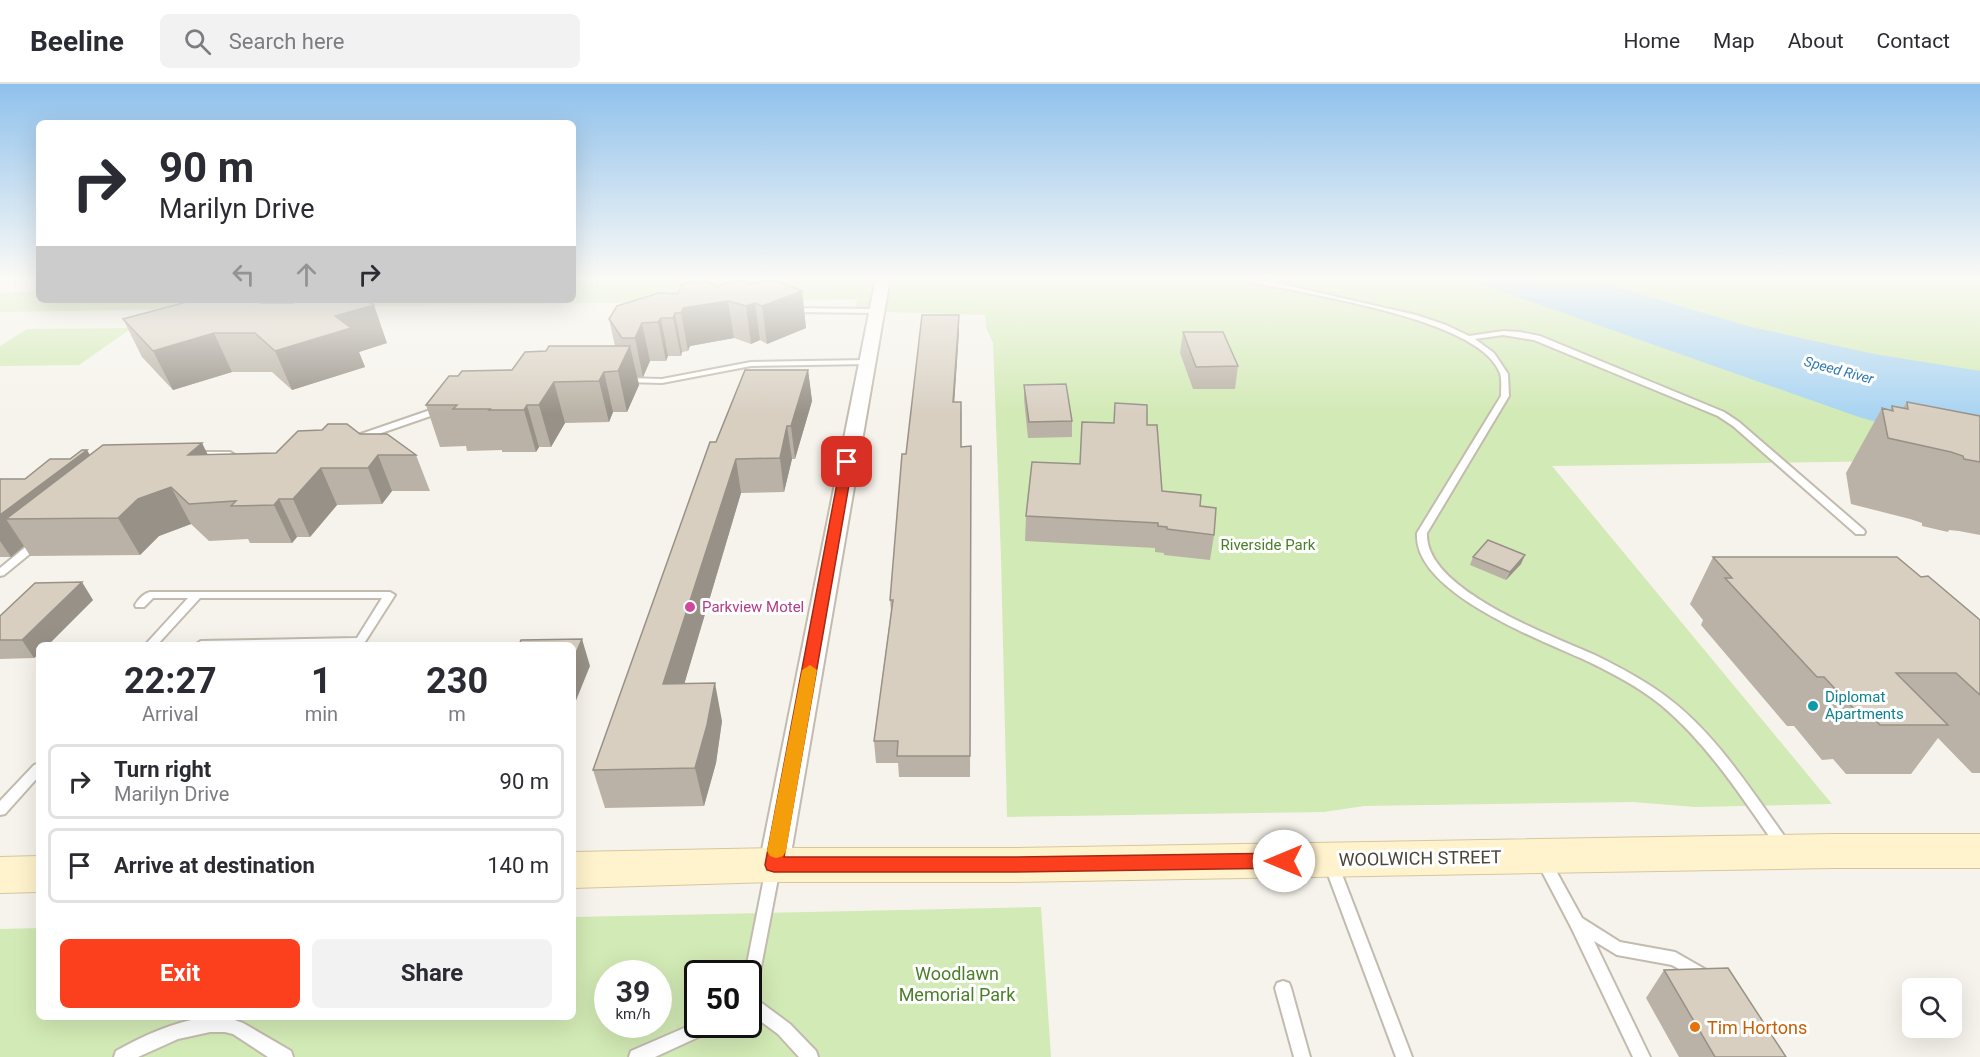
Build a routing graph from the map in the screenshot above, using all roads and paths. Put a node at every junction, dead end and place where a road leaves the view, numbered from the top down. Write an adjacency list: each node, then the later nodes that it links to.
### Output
1 (874, 323): 4 (street)
2 (1435, 323): 3 (lane)
3 (1469, 338): 10 (lane); 20 (lane)
4 (866, 362): 5 (lane); 23 (street)
5 (618, 378)
6 (454, 405): 7 (lane)
7 (346, 442)
8 (245, 455): 9 (lane)
9 (190, 456)
10 (1860, 532)
11 (45, 536): 12 (lane)
12 (0, 573)
13 (197, 595): 14 (lane); 15 (lane); 16 (lane)
14 (140, 605)
15 (154, 642)
16 (360, 642)
17 (36, 771): 18 (lane)
18 (0, 810)
19 (1980, 851): 20 (main road, WOOLWICH STREET)
20 (1789, 852): 21 (main road, WOOLWICH STREET)
21 (1541, 856): 22 (main road, WOOLWICH STREET); 27 (lane)
22 (1330, 860): 23 (main road, WOOLWICH STREET); 38 (lane)
23 (774, 865): 24 (main road, WOOLWICH STREET); 28 (lane)
24 (576, 870)
25 (36, 874): 26 (main road)
26 (0, 875)
27 (1577, 923): 30 (lane); 39 (lane)
28 (755, 960)
29 (1283, 988): 37 (lane)
30 (1716, 988)
31 (762, 1012): 36 (lane)
32 (684, 1036): 35 (lane)
33 (122, 1057): 34 (lane)
34 (285, 1057)
35 (637, 1057)
36 (810, 1057)
37 (1302, 1057)
38 (1404, 1057)
39 (1642, 1057)

